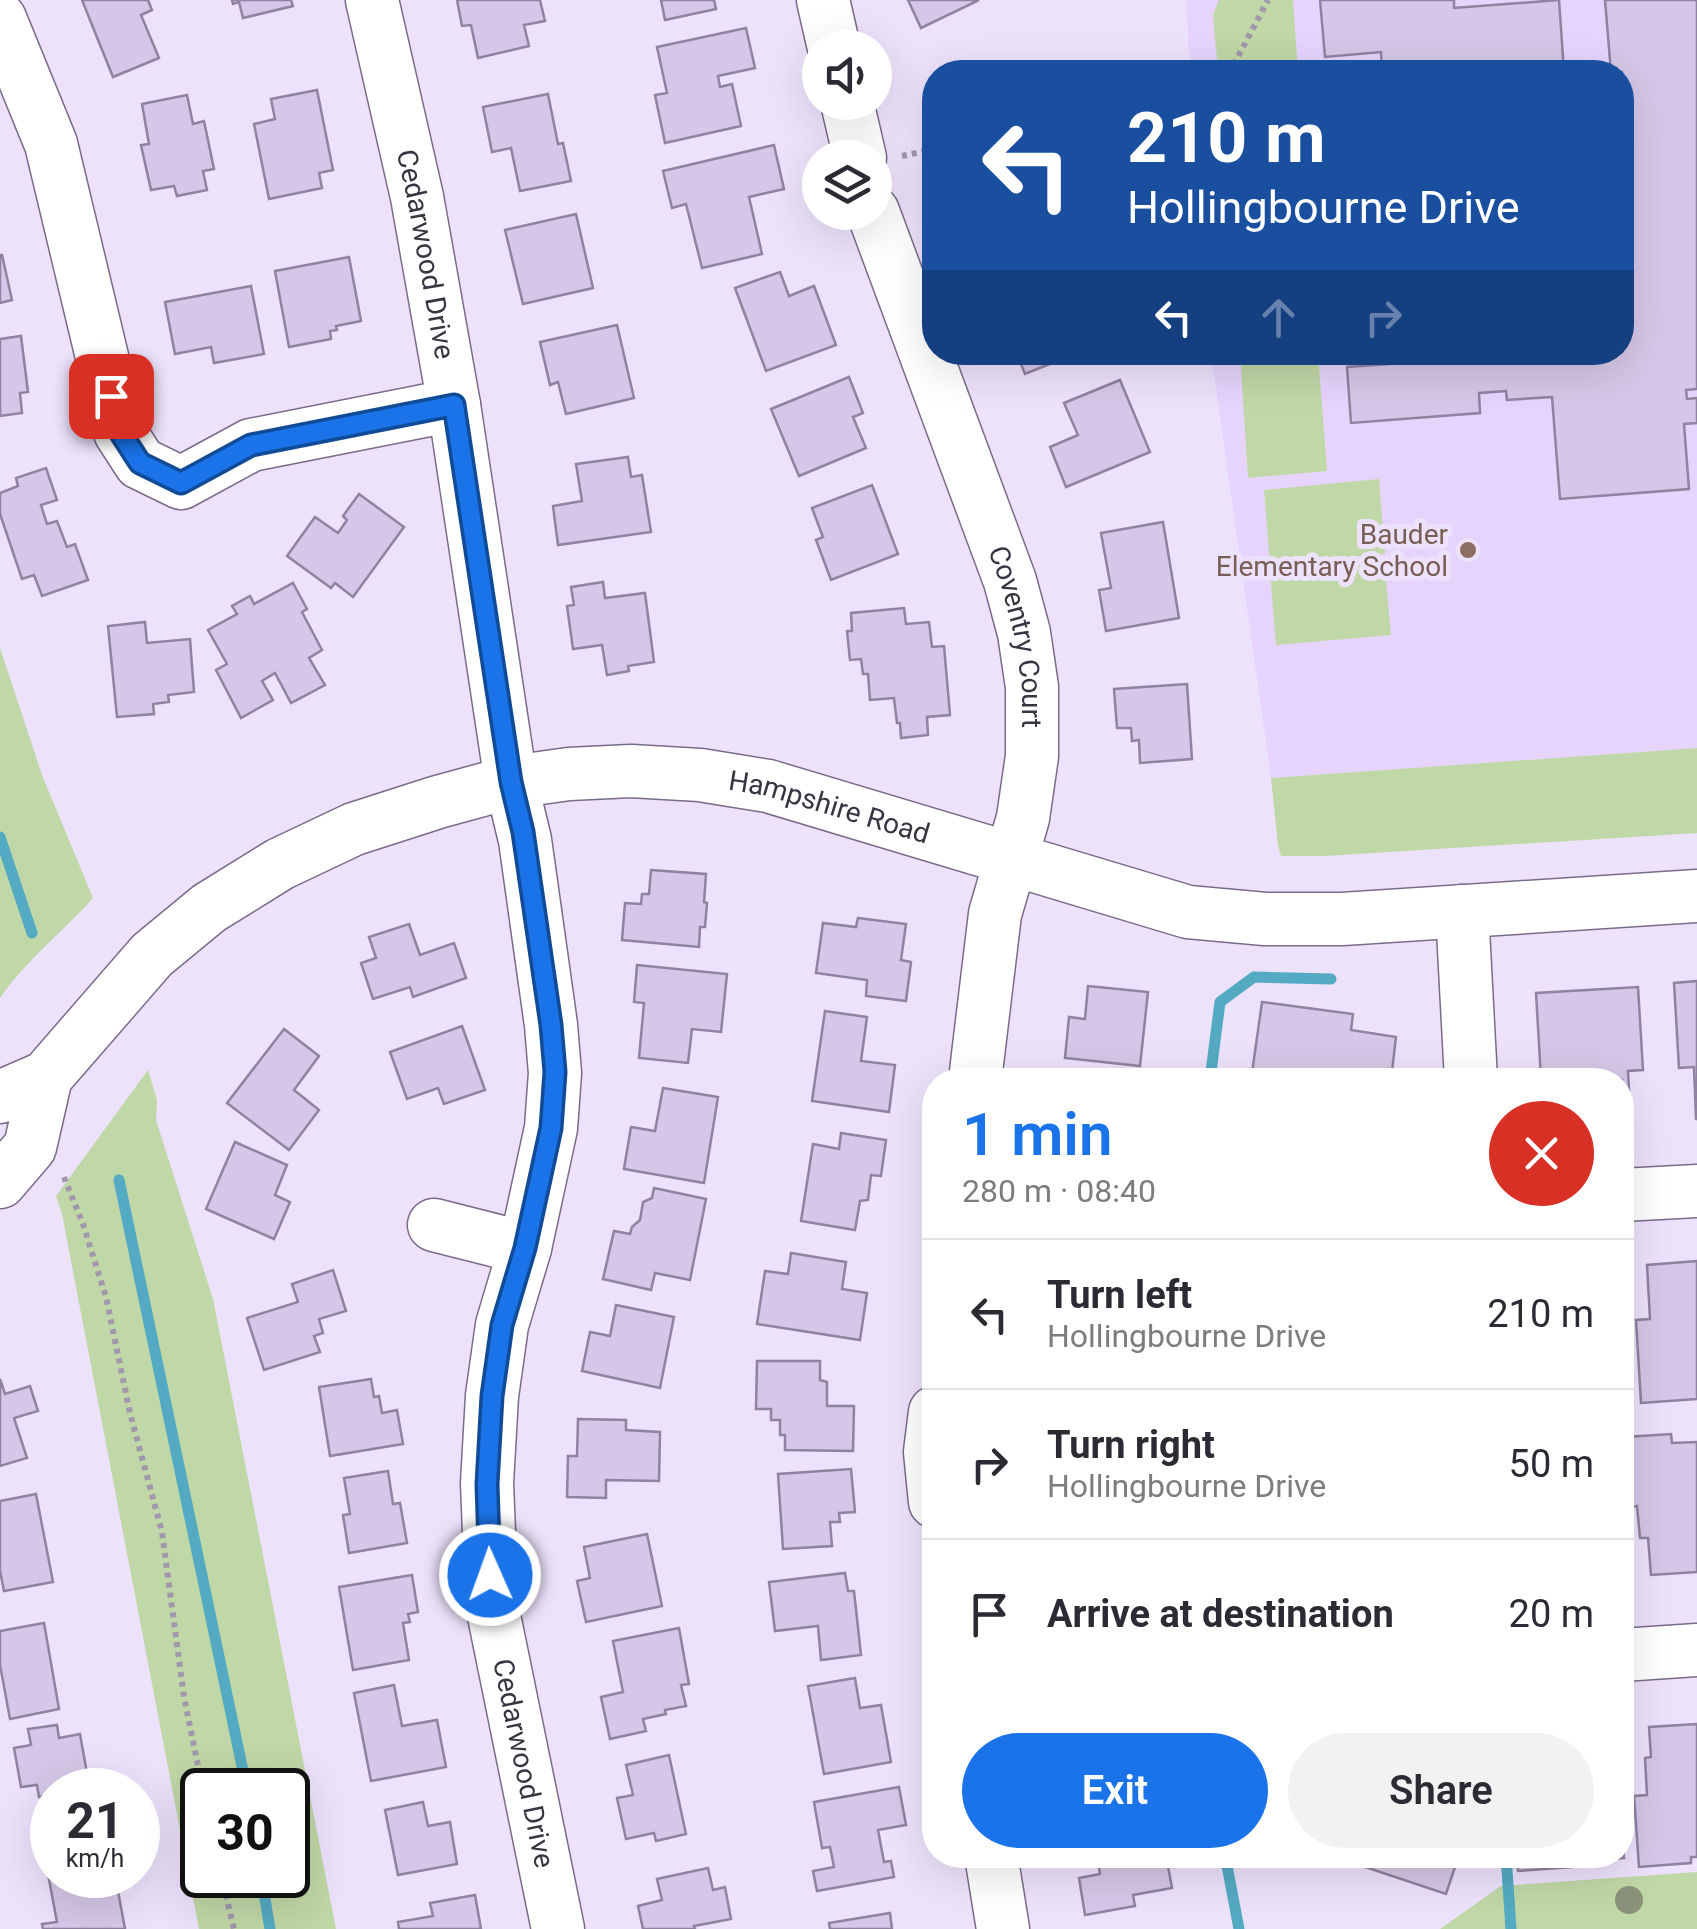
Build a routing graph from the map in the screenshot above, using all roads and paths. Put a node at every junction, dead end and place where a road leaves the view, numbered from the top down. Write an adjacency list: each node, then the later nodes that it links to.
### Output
1 (372, 0): 12 (street, Cedarwood Drive)
2 (823, 0): 5 (street)
3 (1268, 0): 6 (path)
4 (0, 18): 12 (street)
5 (830, 30)
6 (1236, 60)
7 (922, 151): 8 (path)
8 (892, 156)
9 (880, 230): 10 (street, Coventry Court)
10 (922, 344)
11 (930, 365): 14 (street, Coventry Court)
12 (454, 405): 13 (street, Cedarwood Drive)
13 (511, 782): 14 (street, Hampshire Road); 19 (street, Hampshire Road); 25 (street, Cedarwood Drive)
14 (1010, 859): 16 (street, Hampshire Road); 17 (street, Coventry Court)
15 (1697, 896): 16 (street, Hampshire Road)
16 (1462, 911): 18 (street)
17 (976, 1068)
18 (1470, 1068)
19 (23, 1087): 21 (street, Hampshire Road)
20 (64, 1176): 28 (path)
21 (0, 1182)
22 (1697, 1192): 23 (street)
23 (1634, 1194)
24 (434, 1225): 25 (street)
25 (525, 1248): 32 (street, Cedarwood Drive)
26 (1697, 1650): 27 (street)
27 (1634, 1654)
28 (199, 1768)
29 (992, 1868): 33 (street)
30 (227, 1898): 31 (path)
31 (234, 1929)
32 (558, 1929)
33 (1003, 1929)

